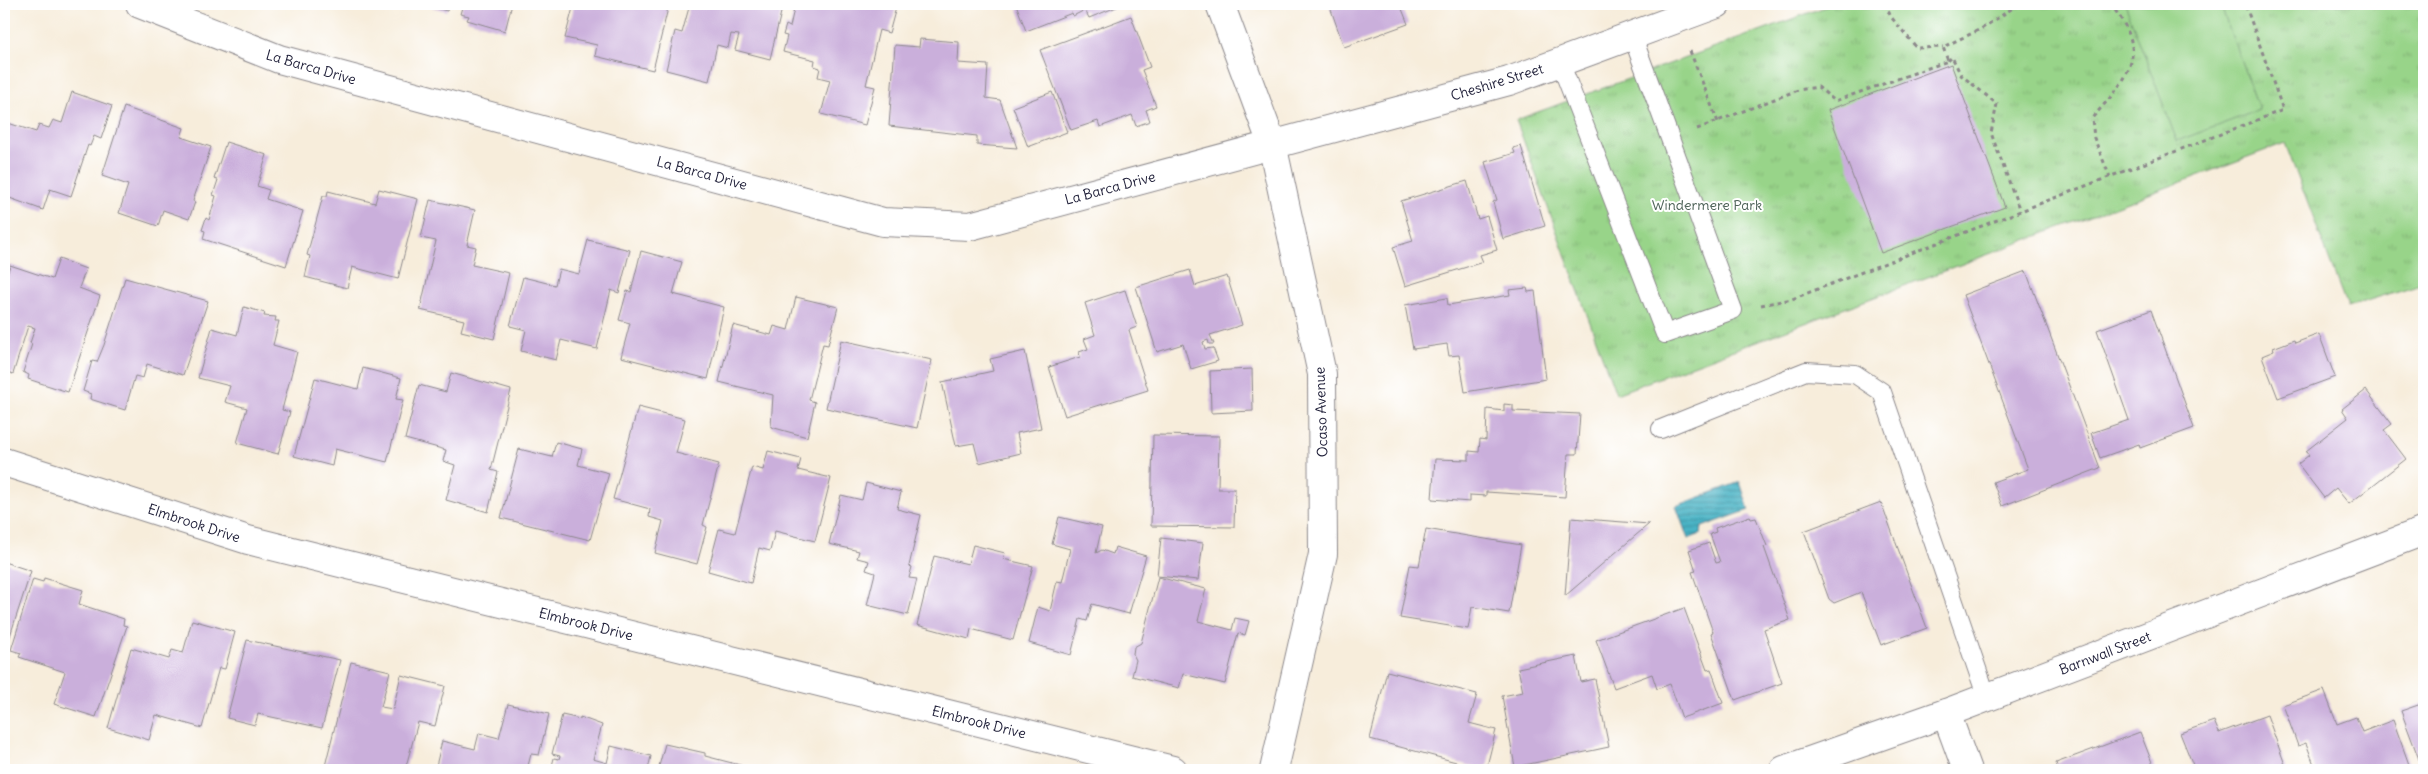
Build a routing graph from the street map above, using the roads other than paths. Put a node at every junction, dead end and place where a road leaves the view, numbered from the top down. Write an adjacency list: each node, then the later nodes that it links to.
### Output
1 (140, 4): 6 (street, La Barca Drive)
2 (1220, 4): 6 (street, Ocaso Avenue)
3 (1717, 4): 4 (street, Cheshire Street)
4 (1632, 35): 5 (street, Cheshire Street); 5 (lane)
5 (1560, 62): 6 (street, Cheshire Street)
6 (1272, 144): 13 (street, Ocaso Avenue)
7 (1661, 429): 10 (lane)
8 (4, 462): 12 (street, Elmbrook Drive)
9 (2424, 531): 10 (street, Barnwall Street)
10 (1986, 698): 11 (street, Barnwall Street)
11 (1946, 713): 14 (street, Barnwall Street); 15 (street)
12 (1173, 770)
13 (1274, 770)
14 (1784, 770)
15 (1967, 770)

